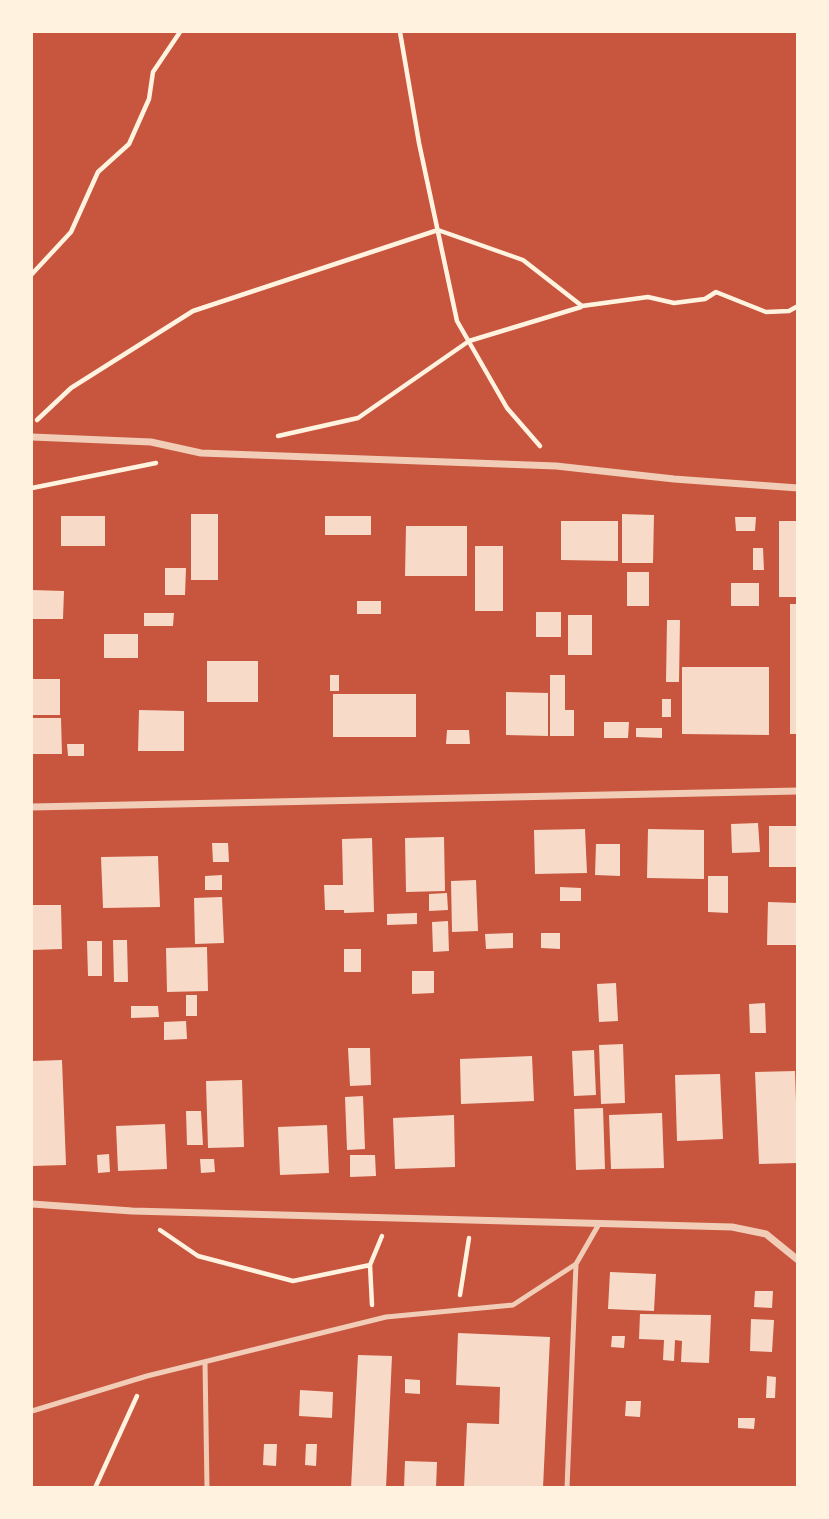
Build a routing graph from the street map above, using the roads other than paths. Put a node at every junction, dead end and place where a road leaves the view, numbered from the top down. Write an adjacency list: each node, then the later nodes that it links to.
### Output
1 (32, 437): 2 (street)
2 (797, 488)
3 (797, 791): 4 (street)
4 (32, 807)
5 (32, 1203): 6 (street)
6 (600, 1223): 7 (street); 8 (lane)
7 (797, 1260)
8 (576, 1265): 9 (lane); 12 (lane)
9 (205, 1362): 10 (lane); 11 (lane)
10 (32, 1411)
11 (207, 1488)
12 (568, 1488)

